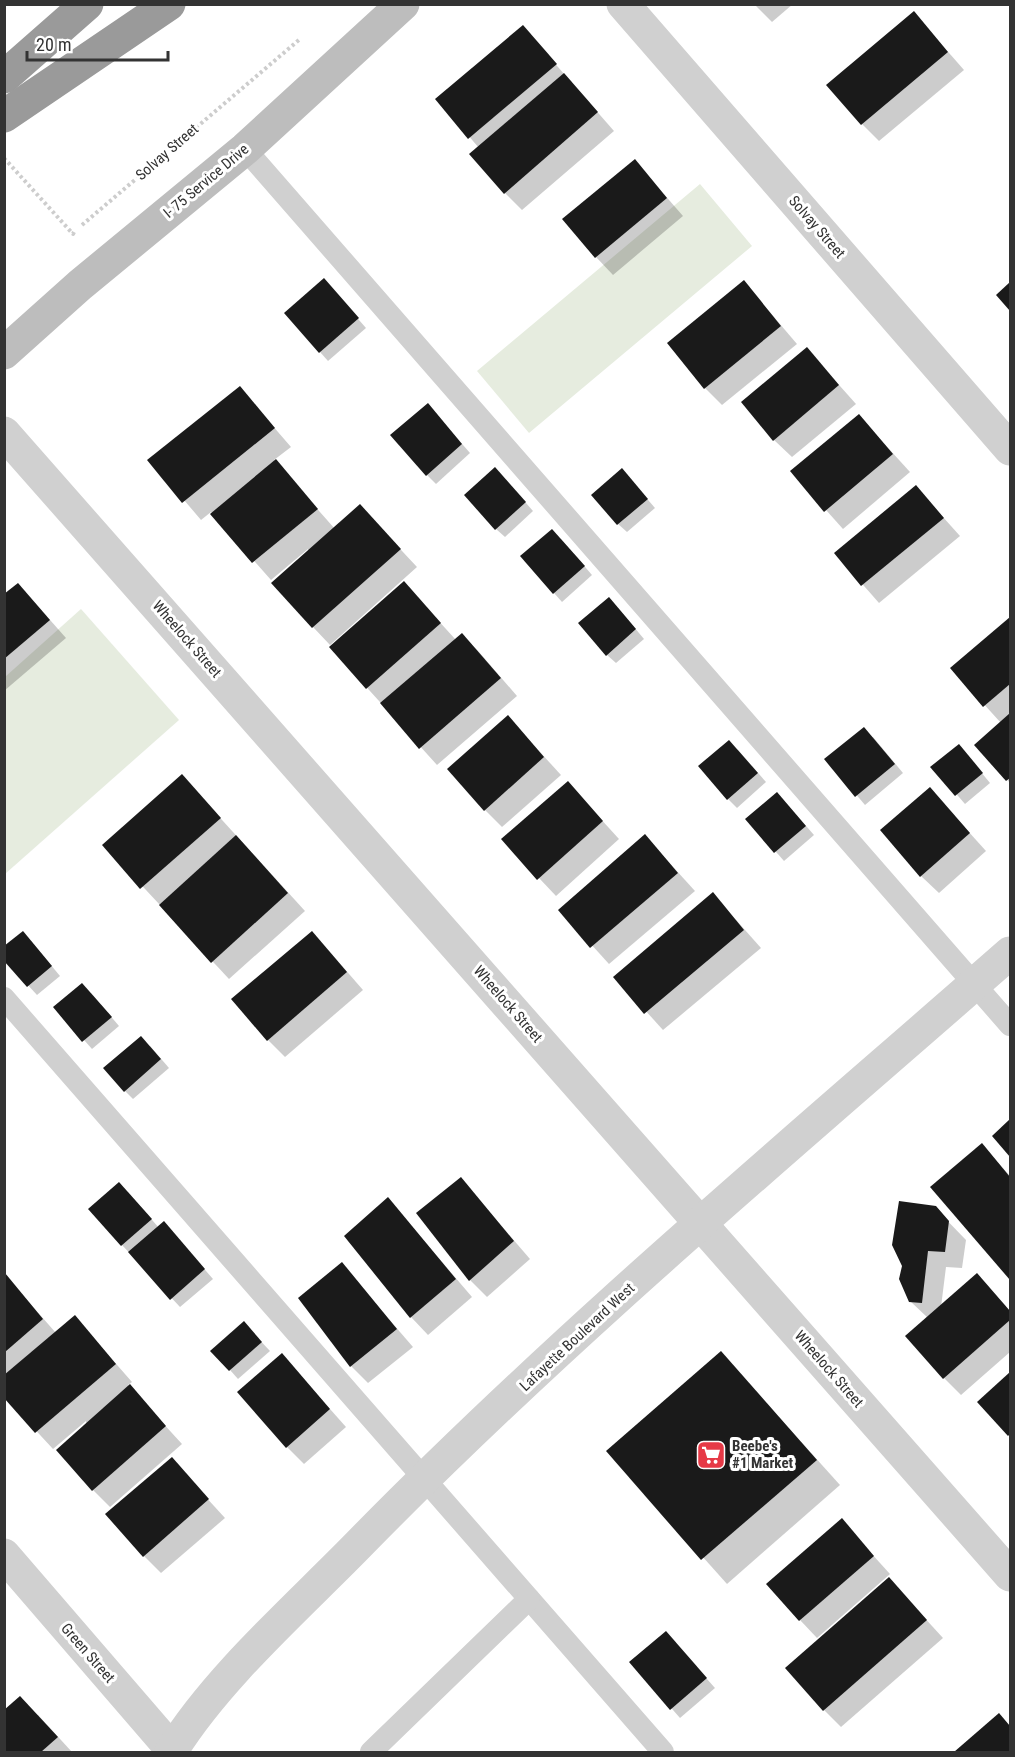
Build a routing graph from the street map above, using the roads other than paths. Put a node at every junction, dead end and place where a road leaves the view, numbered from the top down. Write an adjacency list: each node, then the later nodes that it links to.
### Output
1 (87, 4): 5 (highway)
2 (169, 4): 6 (highway)
3 (403, 4): 7 (main road, I- 75 Service Drive)
4 (623, 4): 10 (street, Solvay Street)
5 (4, 77)
6 (4, 116)
7 (245, 149): 8 (main road, I- 75 Service Drive); 12 (lane)
8 (4, 353)
9 (4, 433): 15 (street, Wheelock Street)
10 (1011, 449)
11 (1011, 953): 12 (street, Lafayette Boulevard West)
12 (975, 984): 14 (lane); 15 (street, Lafayette Boulevard West)
13 (4, 998): 16 (lane)
14 (1011, 1024)
15 (703, 1223): 16 (street, Lafayette Boulevard West); 18 (street, Wheelock Street)
16 (424, 1478): 19 (lane); 20 (street, Lafayette Boulevard West)
17 (4, 1555): 20 (street, Green Street)
18 (1011, 1575)
19 (529, 1599): 21 (lane); 22 (lane)
20 (172, 1752)
21 (371, 1752)
22 (663, 1752)

